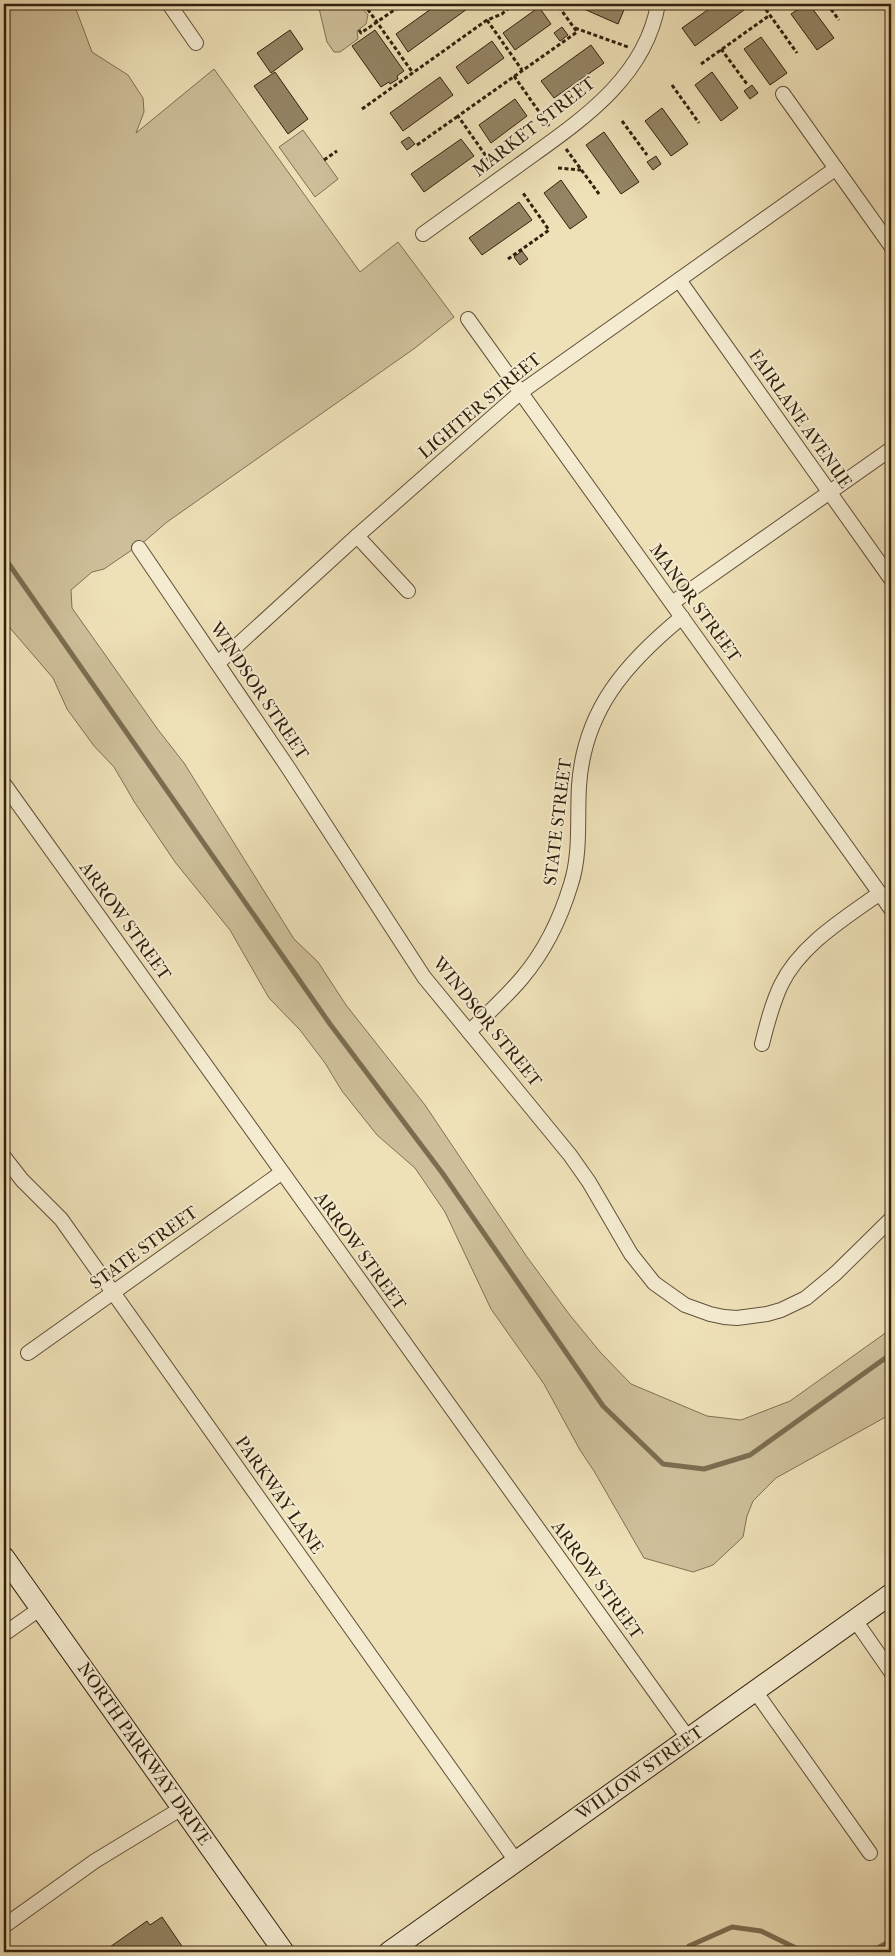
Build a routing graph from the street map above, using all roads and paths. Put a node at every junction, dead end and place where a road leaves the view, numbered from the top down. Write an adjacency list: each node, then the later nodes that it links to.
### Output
1 (169, 4): 15 (street)
2 (364, 4): 12 (path)
3 (403, 4): 12 (path)
4 (513, 4): 10 (path)
5 (557, 4): 13 (path)
6 (658, 4): 42 (street, MARKET STREET)
7 (762, 4): 9 (path)
8 (827, 4): 11 (path)
9 (770, 15): 17 (path); 18 (path)
10 (488, 20): 20 (path); 21 (path)
11 (839, 20)
12 (377, 22): 14 (path); 21 (path)
13 (574, 28): 16 (path); 20 (path)
14 (359, 30)
15 (196, 43)
16 (629, 48)
17 (721, 50): 19 (path); 23 (path)
18 (797, 53)
19 (701, 64)
20 (522, 70): 22 (path)
21 (413, 73): 26 (path)
22 (514, 76): 27 (path); 30 (path)
23 (746, 84)
24 (672, 85): 29 (path)
25 (783, 94): 38 (street)
26 (362, 109)
27 (458, 116): 31 (path); 36 (path)
28 (622, 121): 34 (path)
29 (699, 123)
30 (550, 126)
31 (417, 145)
32 (564, 146): 39 (path)
33 (337, 151): 35 (path)
34 (647, 156)
35 (324, 160)
36 (493, 166)
37 (558, 168): 39 (path)
38 (835, 169): 43 (street); 45 (street, LIGHTER STREET)
39 (581, 170): 41 (path)
40 (523, 193): 44 (path)
41 (598, 194)
42 (423, 234)
43 (891, 246)
44 (508, 259)
45 (679, 280): 47 (street, LIGHTER STREET); 49 (street, FAIRLANE AVENUE)
46 (468, 319): 47 (street, MANOR STREET)
47 (521, 392): 50 (street, LIGHTER STREET); 54 (street, MANOR STREET)
48 (891, 449): 49 (street)
49 (829, 492): 52 (street, FAIRLANE AVENUE); 54 (street)
50 (357, 536): 53 (street); 56 (street, LIGHTER STREET)
51 (139, 548): 56 (street, WINDSOR STREET)
52 (891, 579)
53 (408, 590)
54 (672, 603): 55 (street, MANOR STREET)
55 (682, 618): 58 (street, MANOR STREET); 60 (street, STATE STREET)
56 (218, 663): 60 (street, WINDSOR STREET)
57 (4, 784): 63 (street, ARROW STREET)
58 (880, 893): 59 (street, MANOR STREET); 61 (street)
59 (891, 909)
60 (469, 1032): 64 (street, WINDSOR STREET)
61 (762, 1044)
62 (4, 1157): 65 (street, PARKWAY LANE)
63 (281, 1172): 65 (street, STATE STREET); 74 (street, ARROW STREET)
64 (891, 1219)
65 (113, 1293): 66 (street, STATE STREET); 77 (street, PARKWAY LANE)
66 (28, 1353)
67 (4, 1557): 69 (street, NORTH PARKWAY DRIVE)
68 (891, 1594): 70 (street, WILLOW STREET)
69 (40, 1608): 71 (street); 75 (street, NORTH PARKWAY DRIVE)
70 (855, 1620): 72 (street); 73 (street, WILLOW STREET)
71 (4, 1634)
72 (891, 1672)
73 (755, 1691): 74 (street, WILLOW STREET); 76 (street)
74 (688, 1738): 77 (street, WILLOW STREET)
75 (182, 1808): 78 (street); 79 (street, NORTH PARKWAY DRIVE)
76 (870, 1853)
77 (516, 1861): 80 (street, WILLOW STREET)
78 (4, 1926)
79 (284, 1952)
80 (389, 1952)

